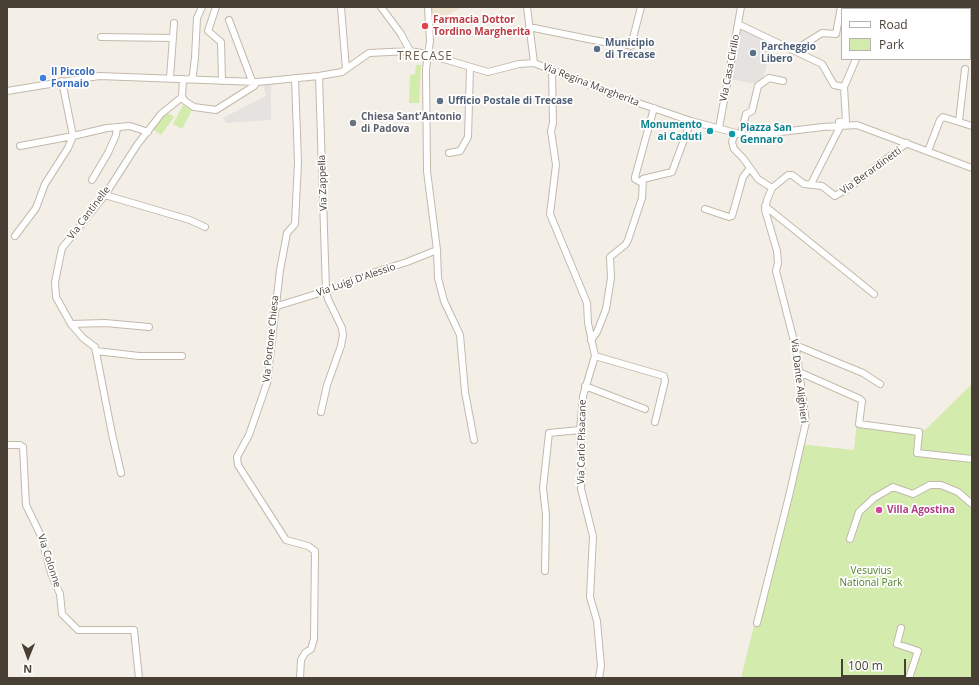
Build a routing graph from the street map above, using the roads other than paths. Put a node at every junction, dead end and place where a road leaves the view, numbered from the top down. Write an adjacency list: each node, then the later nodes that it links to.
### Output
1 (202, 7): 29 (street)
2 (216, 7): 31 (street)
3 (341, 7): 22 (street)
4 (381, 7): 17 (street)
5 (428, 7): 18 (street)
6 (527, 7): 13 (street)
7 (641, 7): 13 (street)
8 (741, 7): 12 (street, Via Casa Cirillo)
9 (841, 7): 16 (street)
10 (229, 20): 32 (street)
11 (174, 23): 15 (street)
12 (738, 24): 16 (street); 43 (street, Via Casa Cirillo)
13 (529, 27): 20 (street)
14 (101, 37): 15 (street)
15 (173, 38): 26 (street)
16 (795, 50): 34 (street)
17 (410, 51): 18 (street, Via Regina Margherita); 22 (street, Via Regina Margherita)
18 (427, 54): 21 (street, Via Regina Margherita); 63 (street)
19 (856, 60): 34 (street)
20 (534, 63): 21 (street, Via Regina Margherita); 24 (street, Via Regina Margherita)
21 (470, 68): 51 (street)
22 (346, 69): 25 (street, Via Regina Margherita)
23 (965, 69): 39 (street)
24 (552, 70): 37 (street, Via Regina Margherita); 69 (street, Via Carlo Pisacane)
25 (319, 76): 27 (street, Via Regina Margherita); 64 (street, Via Zappella)
26 (170, 78): 28 (street, Via Regina Margherita); 30 (street, Via Regina Margherita)
27 (295, 78): 32 (street, Via Regina Margherita); 66 (street, Via Portone Chiesa)
28 (183, 79): 29 (street, Via Regina Margherita); 36 (street)
29 (191, 79): 31 (street, Via Regina Margherita)
30 (62, 81): 35 (street, Via Regina Margherita); 47 (street)
31 (222, 81): 32 (street, Via Regina Margherita)
32 (255, 81): 36 (street)
33 (783, 81): 46 (street)
34 (844, 87): 44 (street)
35 (7, 91)
36 (182, 97): 45 (street, Via Cantinelle)
37 (654, 108): 38 (street, Via Regina Margherita); 55 (street)
38 (691, 121): 43 (street, Via Regina Margherita); 55 (street)
39 (959, 121): 41 (street); 50 (street)
40 (840, 125): 44 (street); 48 (street); 56 (street)
41 (972, 126)
42 (117, 127): 45 (street); 47 (street); 54 (street)
43 (719, 128): 46 (street, Via Regina Margherita)
44 (809, 129): 46 (street, Via Regina Margherita)
45 (148, 132): 58 (street, Via Cantinelle)
46 (738, 133): 52 (street)
47 (73, 136): 49 (street); 62 (street)
48 (908, 143): 50 (street); 56 (street, Via Berardinetti)
49 (20, 146)
50 (928, 151): 53 (street)
51 (449, 153)
52 (750, 168): 57 (street); 60 (street)
53 (972, 168)
54 (92, 180)
55 (642, 183): 69 (street)
56 (811, 184): 57 (street, Via Berardinetti)
57 (772, 188): 59 (street)
58 (105, 195): 61 (street); 67 (street, Via Cantinelle)
59 (765, 206): 65 (street); 70 (street, Via Dante Alighieri)
60 (705, 209)
61 (205, 227)
62 (15, 236)
63 (437, 250): 64 (street, Via Luigi D'Alessio); 81 (street)
64 (326, 291): 66 (street, Via Luigi D'Alessio); 78 (street, Via Zappella)
65 (874, 294)
66 (274, 307): 91 (street, Via Portone Chiesa)
67 (71, 324): 68 (street); 71 (street, Via Cantinelle)
68 (149, 327)
69 (592, 340): 73 (street, Via Carlo Pisacane)
70 (795, 345): 74 (street, Via Dante Alighieri); 75 (street)
71 (96, 351): 72 (street); 84 (street)
72 (182, 356)
73 (595, 356): 76 (street, Via Carlo Pisacane); 79 (street)
74 (799, 372): 83 (street); 88 (street, Via Dante Alighieri)
75 (880, 384)
76 (585, 386): 77 (street); 80 (street, Via Carlo Pisacane)
77 (645, 409)
78 (321, 412)
79 (655, 422)
80 (580, 430): 87 (street); 92 (street, Via Carlo Pisacane)
81 (474, 440)
82 (7, 445): 90 (street, Via Colonne)
83 (972, 459)
84 (121, 473)
85 (972, 504): 86 (street)
86 (850, 539)
87 (545, 571)
88 (757, 623)
89 (901, 628): 93 (street)
90 (139, 678)
91 (300, 678)
92 (599, 678)
93 (909, 678)

